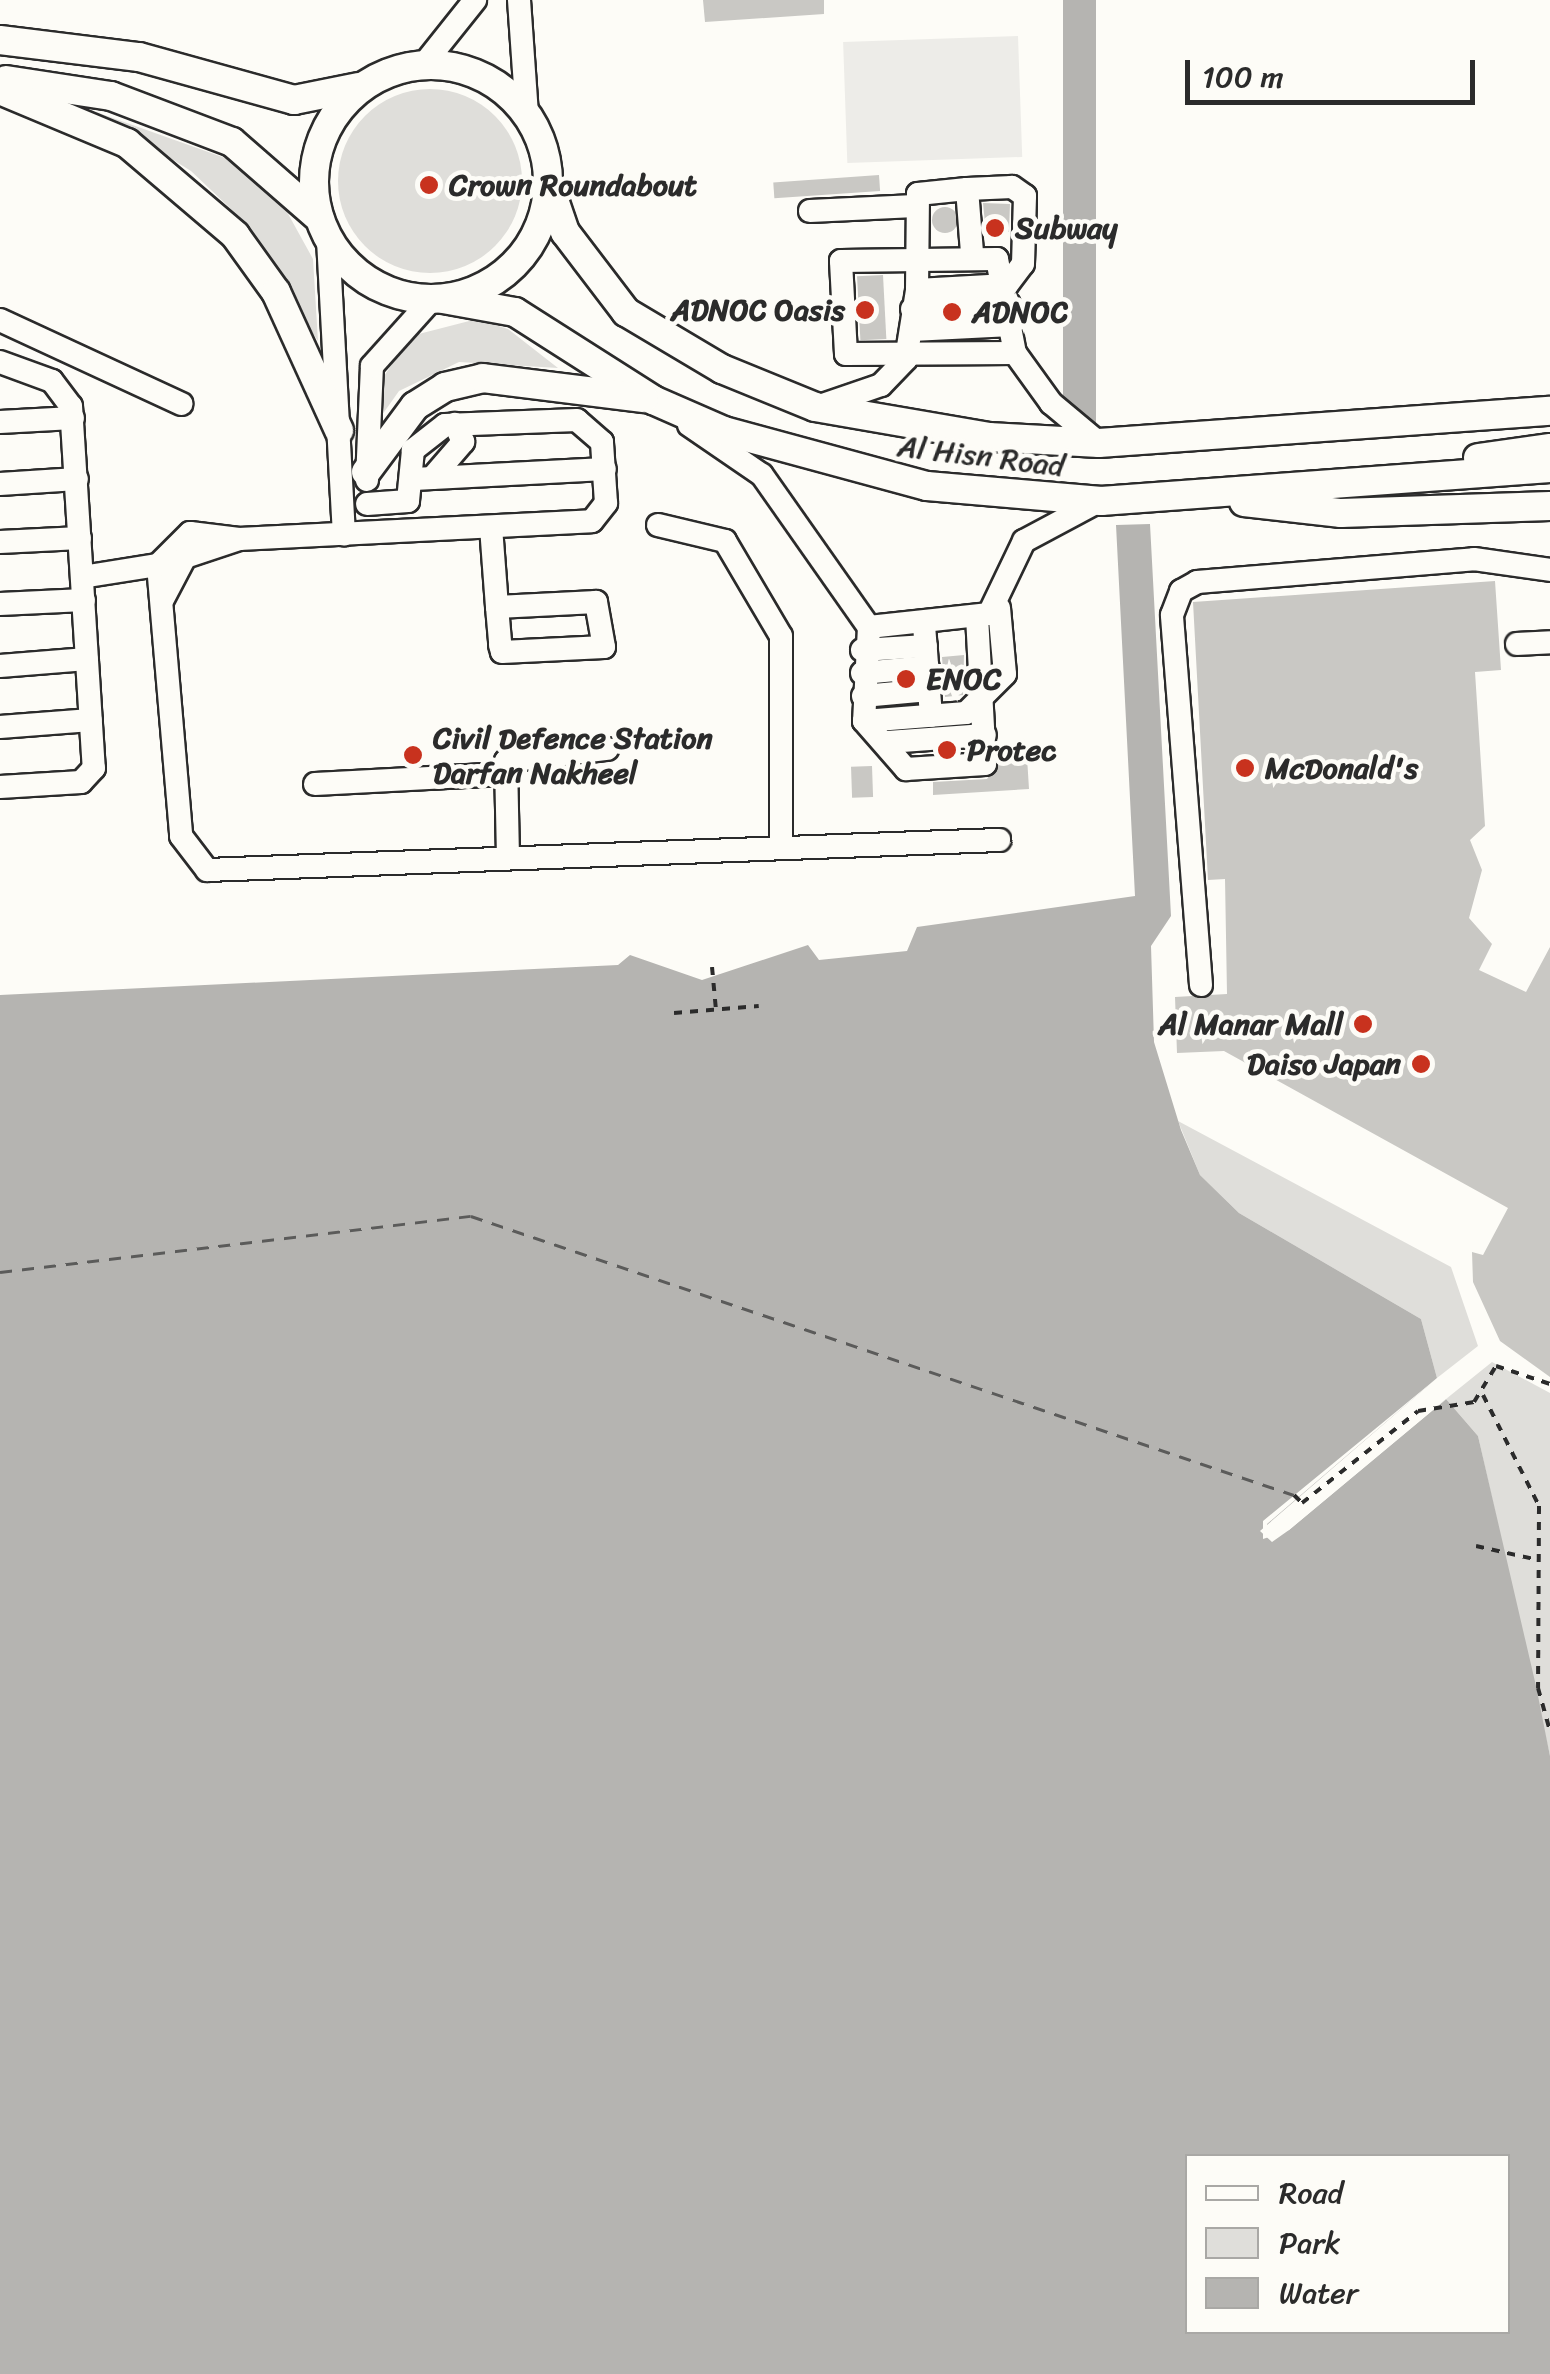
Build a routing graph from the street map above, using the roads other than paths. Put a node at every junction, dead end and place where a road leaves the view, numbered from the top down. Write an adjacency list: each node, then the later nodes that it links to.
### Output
1 (475, 0): 4 (lane)
2 (519, 0): 8 (lane)
3 (1, 40): 6 (main road)
4 (424, 64): 6 (main road); 8 (main road)
5 (0, 80): 13 (main road)
6 (366, 85): 13 (main road)
7 (0, 90): 30 (main road)
8 (527, 114): 9 (main road)
9 (549, 186): 16 (main road); 25 (main road, Al Hisn Road)
10 (967, 188): 11 (lane); 14 (lane); 17 (lane)
11 (915, 206): 12 (lane); 15 (lane)
12 (810, 211)
13 (323, 229): 16 (main road); 30 (lane)
14 (972, 253): 15 (lane); 17 (lane)
15 (917, 256): 18 (lane); 21 (lane)
16 (438, 298): 23 (main road, Al Hisn Road); 35 (lane)
17 (1009, 304): 18 (lane); 18 (lane); 20 (lane)
18 (913, 310): 21 (lane)
19 (0, 320): 24 (lane)
20 (1014, 352): 21 (lane); 31 (lane)
21 (906, 359): 25 (lane)
22 (0, 362): 27 (lane)
23 (653, 400): 35 (main road); 41 (main road, Al Hisn Road); 59 (lane)
24 (182, 404)
25 (814, 407): 31 (main road, Al Hisn Road)
26 (1550, 410): 31 (main road, Al Hisn Road)
27 (73, 418): 28 (lane); 37 (lane)
28 (0, 422)
29 (455, 424): 34 (lane); 36 (lane); 36 (lane)
30 (339, 430): 47 (lane)
31 (1099, 443)
32 (1550, 448): 38 (main road)
33 (1550, 468): 38 (main road, Al Hisn Road)
34 (604, 469): 36 (lane); 45 (lane)
35 (366, 472): 42 (lane)
36 (423, 478): 42 (lane)
37 (77, 479): 39 (lane); 48 (lane)
38 (1420, 480): 40 (main road, Al Hisn Road)
39 (0, 484)
40 (1213, 494): 41 (main road, Al Hisn Road); 43 (main road)
41 (1101, 501): 57 (lane)
42 (368, 504): 46 (lane)
43 (1550, 506)
44 (658, 525): 76 (lane)
45 (492, 527): 46 (lane); 56 (lane)
46 (368, 534): 47 (lane)
47 (344, 535): 49 (lane)
48 (80, 538): 50 (lane); 53 (lane)
49 (239, 539): 51 (lane); 54 (lane)
50 (0, 542)
51 (158, 565): 53 (lane); 54 (lane)
52 (1546, 568): 78 (lane)
53 (83, 588): 55 (lane); 63 (lane)
54 (162, 602): 77 (lane)
55 (0, 604)
56 (497, 607): 56 (lane)
57 (999, 608): 58 (lane); 66 (lane)
58 (972, 619): 62 (lane); 66 (lane)
59 (869, 626): 62 (lane); 65 (lane)
60 (1550, 642): 61 (lane)
61 (1517, 644)
62 (922, 651): 65 (lane); 65 (lane); 67 (lane)
63 (88, 659): 64 (lane); 68 (lane)
64 (0, 666)
65 (862, 673): 69 (lane)
66 (982, 705): 67 (lane); 69 (lane)
67 (932, 716): 69 (lane)
68 (91, 720): 70 (lane); 74 (lane)
69 (864, 722)
70 (0, 727)
71 (607, 748): 72 (lane)
72 (504, 774): 73 (lane); 77 (lane)
73 (316, 784)
74 (0, 787)
75 (999, 840): 76 (lane)
76 (781, 842): 77 (lane)
77 (508, 857)
78 (1201, 985)

